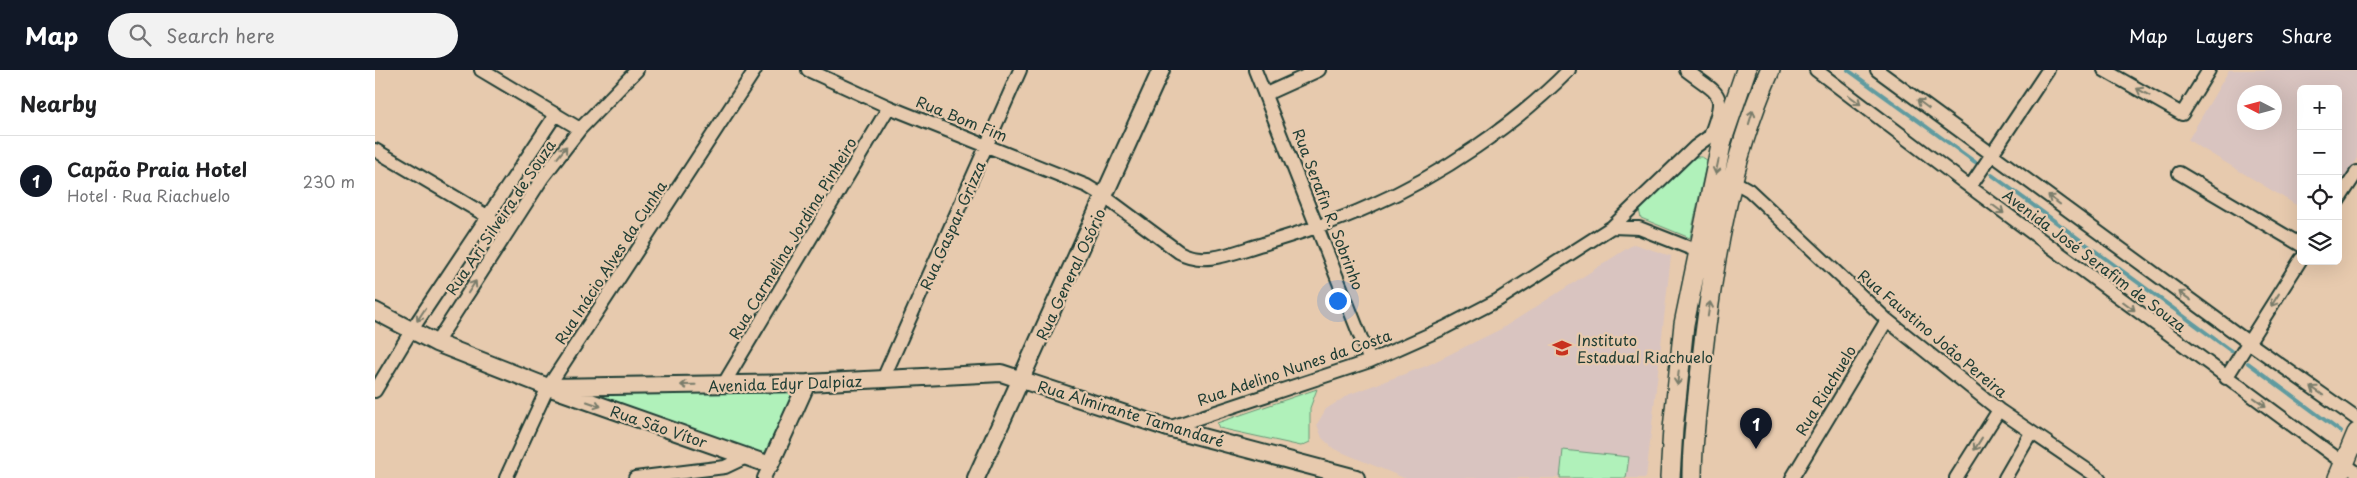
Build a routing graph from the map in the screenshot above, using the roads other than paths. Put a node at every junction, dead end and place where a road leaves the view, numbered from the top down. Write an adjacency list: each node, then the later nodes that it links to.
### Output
1 (481, 70): 20 (street)
2 (637, 70): 21 (street, Rua Ari Silveira de Souza)
3 (755, 70): 50 (street, Rua Inácio Alves da Cunha)
4 (808, 70): 19 (street, Rua Bom Fim)
5 (1020, 70): 23 (street, Rua Gaspar Grizza)
6 (1161, 70): 31 (street, Rua General Osório)
7 (1255, 70): 18 (street, Rua Serafin R. Sobrinho)
8 (1319, 70): 18 (street)
9 (1569, 70): 33 (street, Rua Bom Fim)
10 (1686, 70): 22 (street)
11 (1746, 70): 22 (main road)
12 (1770, 70): 28 (main road, one-way to 12)
13 (1816, 70): 29 (street, Avenida José Serafim de Souza, one-way to 29)
14 (1877, 70): 25 (street, Avenida José Serafim de Souza, one-way to 14)
15 (2048, 70): 25 (street)
16 (2104, 70): 17 (street, one-way to 16)
17 (2209, 70)
18 (1266, 94): 33 (street, Rua Serafin R. Sobrinho)
19 (889, 107): 23 (street, Rua Bom Fim); 49 (street, Rua Carmelina Jordina Pinheiro)
20 (556, 114): 21 (street); 32 (street, Rua Ari Silveira de Souza)
21 (580, 130): 35 (street, Rua Ari Silveira de Souza, one-way to 21)
22 (1717, 138): 34 (street, Rua Adelino Nunes da Costa); 37 (main road, one-way to 37)
23 (987, 145): 31 (street, Rua Bom Fim); 47 (street, Rua Gaspar Grizza)
24 (375, 150): 32 (street)
25 (1992, 156): 29 (street); 42 (street, Avenida José Serafim de Souza, one-way to 25)
26 (2357, 172): 30 (street)
27 (2179, 173): 36 (street)
28 (1733, 181): 40 (street, Rua Faustino João Pereira); 65 (main road, one-way to 28)
29 (1970, 188): 46 (street, Avenida José Serafim de Souza, one-way to 46)
30 (2342, 195)
31 (1105, 197): 33 (street, Rua Bom Fim); 45 (street, Rua General Osório)
32 (487, 216): 35 (street); 41 (street, Rua Ari Silveira de Souza, one-way to 41)
33 (1319, 227): 44 (street, Rua Serafin R. Sobrinho)
34 (1612, 227): 37 (street); 44 (street, Rua Adelino Nunes da Costa)
35 (508, 231): 43 (street, Rua Ari Silveira de Souza, one-way to 35)
36 (2297, 243)
37 (1699, 252): 64 (main road, one-way to 64)
38 (2297, 265): 42 (street, one-way to 42)
39 (375, 310): 41 (street, Rua São Vítor)
40 (1887, 320): 52 (street, Rua Faustino João Pereira); 66 (street, Rua Riachuelo)
41 (411, 331): 43 (street, Rua São Vítor); 51 (street, Rua Ari Silveira de Souza)
42 (2248, 342): 46 (street); 53 (street, Avenida José Serafim de Souza, one-way to 42)
43 (436, 343): 50 (street, Rua São Vítor)
44 (1370, 361): 54 (street, Rua Adelino Nunes da Costa)
45 (1022, 378): 47 (street, Avenida Edyr Dalpiaz); 54 (street, Rua Almirante Tamandaré); 62 (street, Rua General Osório)
46 (2226, 378): 59 (street, Avenida José Serafim de Souza, one-way to 59)
47 (883, 379): 48 (street, Avenida Edyr Dalpiaz)
48 (807, 383): 49 (street, Avenida Edyr Dalpiaz); 58 (street)
49 (723, 385): 50 (street, Avenida Edyr Dalpiaz, one-way to 50)
50 (548, 387): 57 (street, Rua São Vítor, one-way to 57); 60 (street, Rua Inácio Alves da Cunha)
51 (375, 391)
52 (1999, 410): 55 (street, Rua Faustino João Pereira); 67 (street, one-way to 67)
53 (2357, 419)
54 (1168, 428): 63 (street, Rua Almirante Tamandaré)
55 (2031, 433): 68 (street); 69 (street, Rua Faustino João Pereira)
56 (2357, 433): 59 (main road)
57 (746, 457): 58 (street, Rua São Vítor); 61 (street)
58 (767, 471)
59 (2346, 471)
60 (505, 478)
61 (635, 478)
62 (976, 478)
63 (1356, 478)
64 (1670, 478)
65 (1692, 478)
66 (1792, 478)
67 (1956, 478)
68 (2005, 478)
69 (2099, 478)

